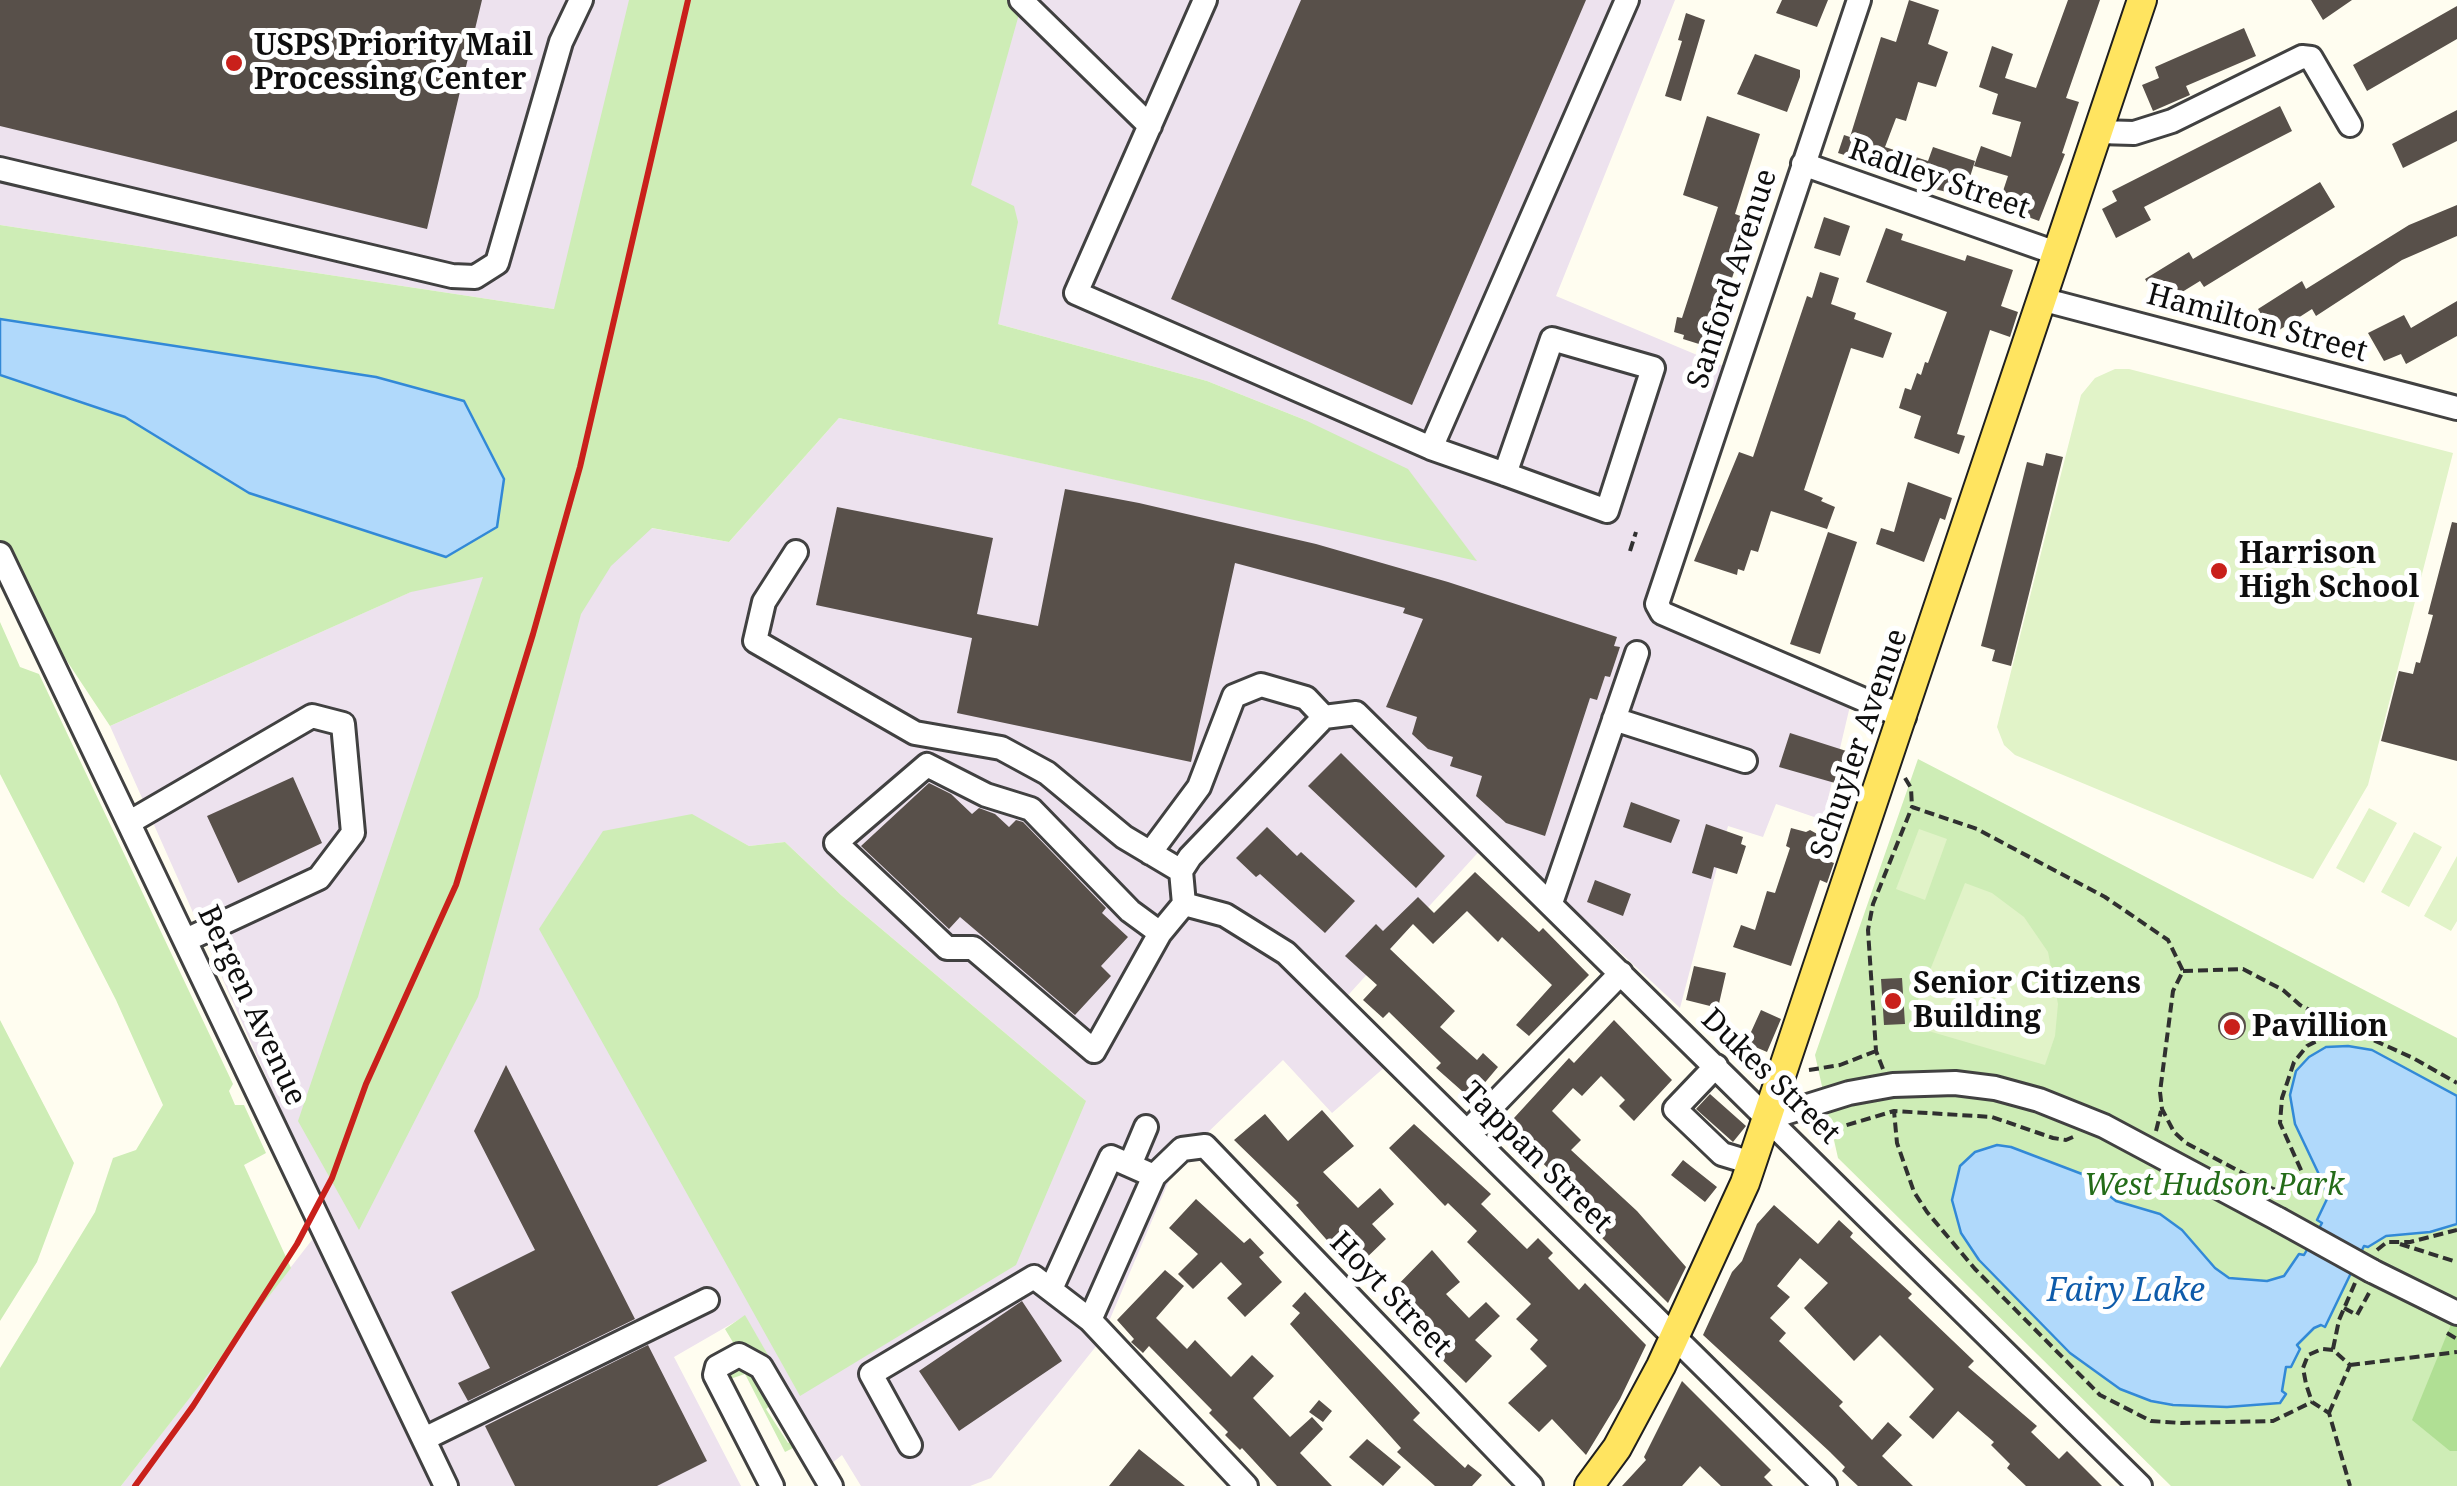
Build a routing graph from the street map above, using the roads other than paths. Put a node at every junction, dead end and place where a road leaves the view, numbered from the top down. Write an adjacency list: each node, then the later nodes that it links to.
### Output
1 (581, 0): 11 (street)
2 (1021, 0): 7 (street)
3 (1205, 0): 7 (street)
4 (1626, 0): 15 (street)
5 (1859, 0): 10 (street, Sanford Avenue)
6 (2142, 0): 9 (main road, Schuyler Avenue)
7 (1150, 126): 15 (street)
8 (2350, 126): 9 (street)
9 (2098, 132): 12 (main road, Schuyler Avenue)
10 (1803, 164): 12 (street, Radley Street); 21 (street, Sanford Avenue)
11 (0, 169)
12 (2056, 253): 13 (main road, Schuyler Avenue)
13 (2041, 299): 14 (street, Hamilton Street); 21 (main road, Schuyler Avenue)
14 (2457, 408)
15 (1431, 448): 16 (street)
16 (1505, 474): 16 (street)
17 (796, 552): 25 (street)
18 (0, 554): 24 (street, Bergen Avenue)
19 (1637, 653): 22 (street)
20 (1324, 717): 25 (street); 26 (street); 27 (street, Dukes Street)
21 (1904, 717): 33 (main road, Schuyler Avenue)
22 (1614, 719): 23 (street); 27 (street)
23 (1745, 760)
24 (130, 822): 30 (street, Bergen Avenue); 30 (street)
25 (1150, 853): 26 (street)
26 (1181, 871): 28 (street)
27 (1551, 903): 31 (street, Dukes Street)
28 (1184, 904): 29 (street); 35 (street, Tappan Street)
29 (1160, 933): 29 (street)
30 (186, 940): 44 (street, Bergen Avenue)
31 (1621, 973): 32 (street, Dukes Street); 35 (street)
32 (1716, 1066): 33 (street, Dukes Street); 36 (street)
33 (1768, 1118): 36 (main road, Schuyler Avenue); 41 (street, bridge); 53 (street, Dukes Street)
34 (1146, 1127): 37 (street)
35 (1466, 1132): 43 (street, Tappan Street)
36 (1752, 1163): 43 (main road, Schuyler Avenue)
37 (1130, 1165): 38 (street); 39 (street)
38 (1154, 1176): 42 (street); 50 (street, Hoyt Street)
39 (1052, 1288): 42 (street); 45 (street)
40 (707, 1300): 44 (street)
41 (2457, 1313)
42 (1090, 1320): 49 (street)
43 (1675, 1337): 51 (main road, Schuyler Avenue); 52 (street, Tappan Street)
44 (424, 1439): 46 (street, Bergen Avenue)
45 (910, 1445)
46 (446, 1486)
47 (772, 1486): 48 (street)
48 (831, 1486)
49 (1246, 1486)
50 (1531, 1486)
51 (1589, 1486)
52 (1826, 1486)
53 (2140, 1486)

